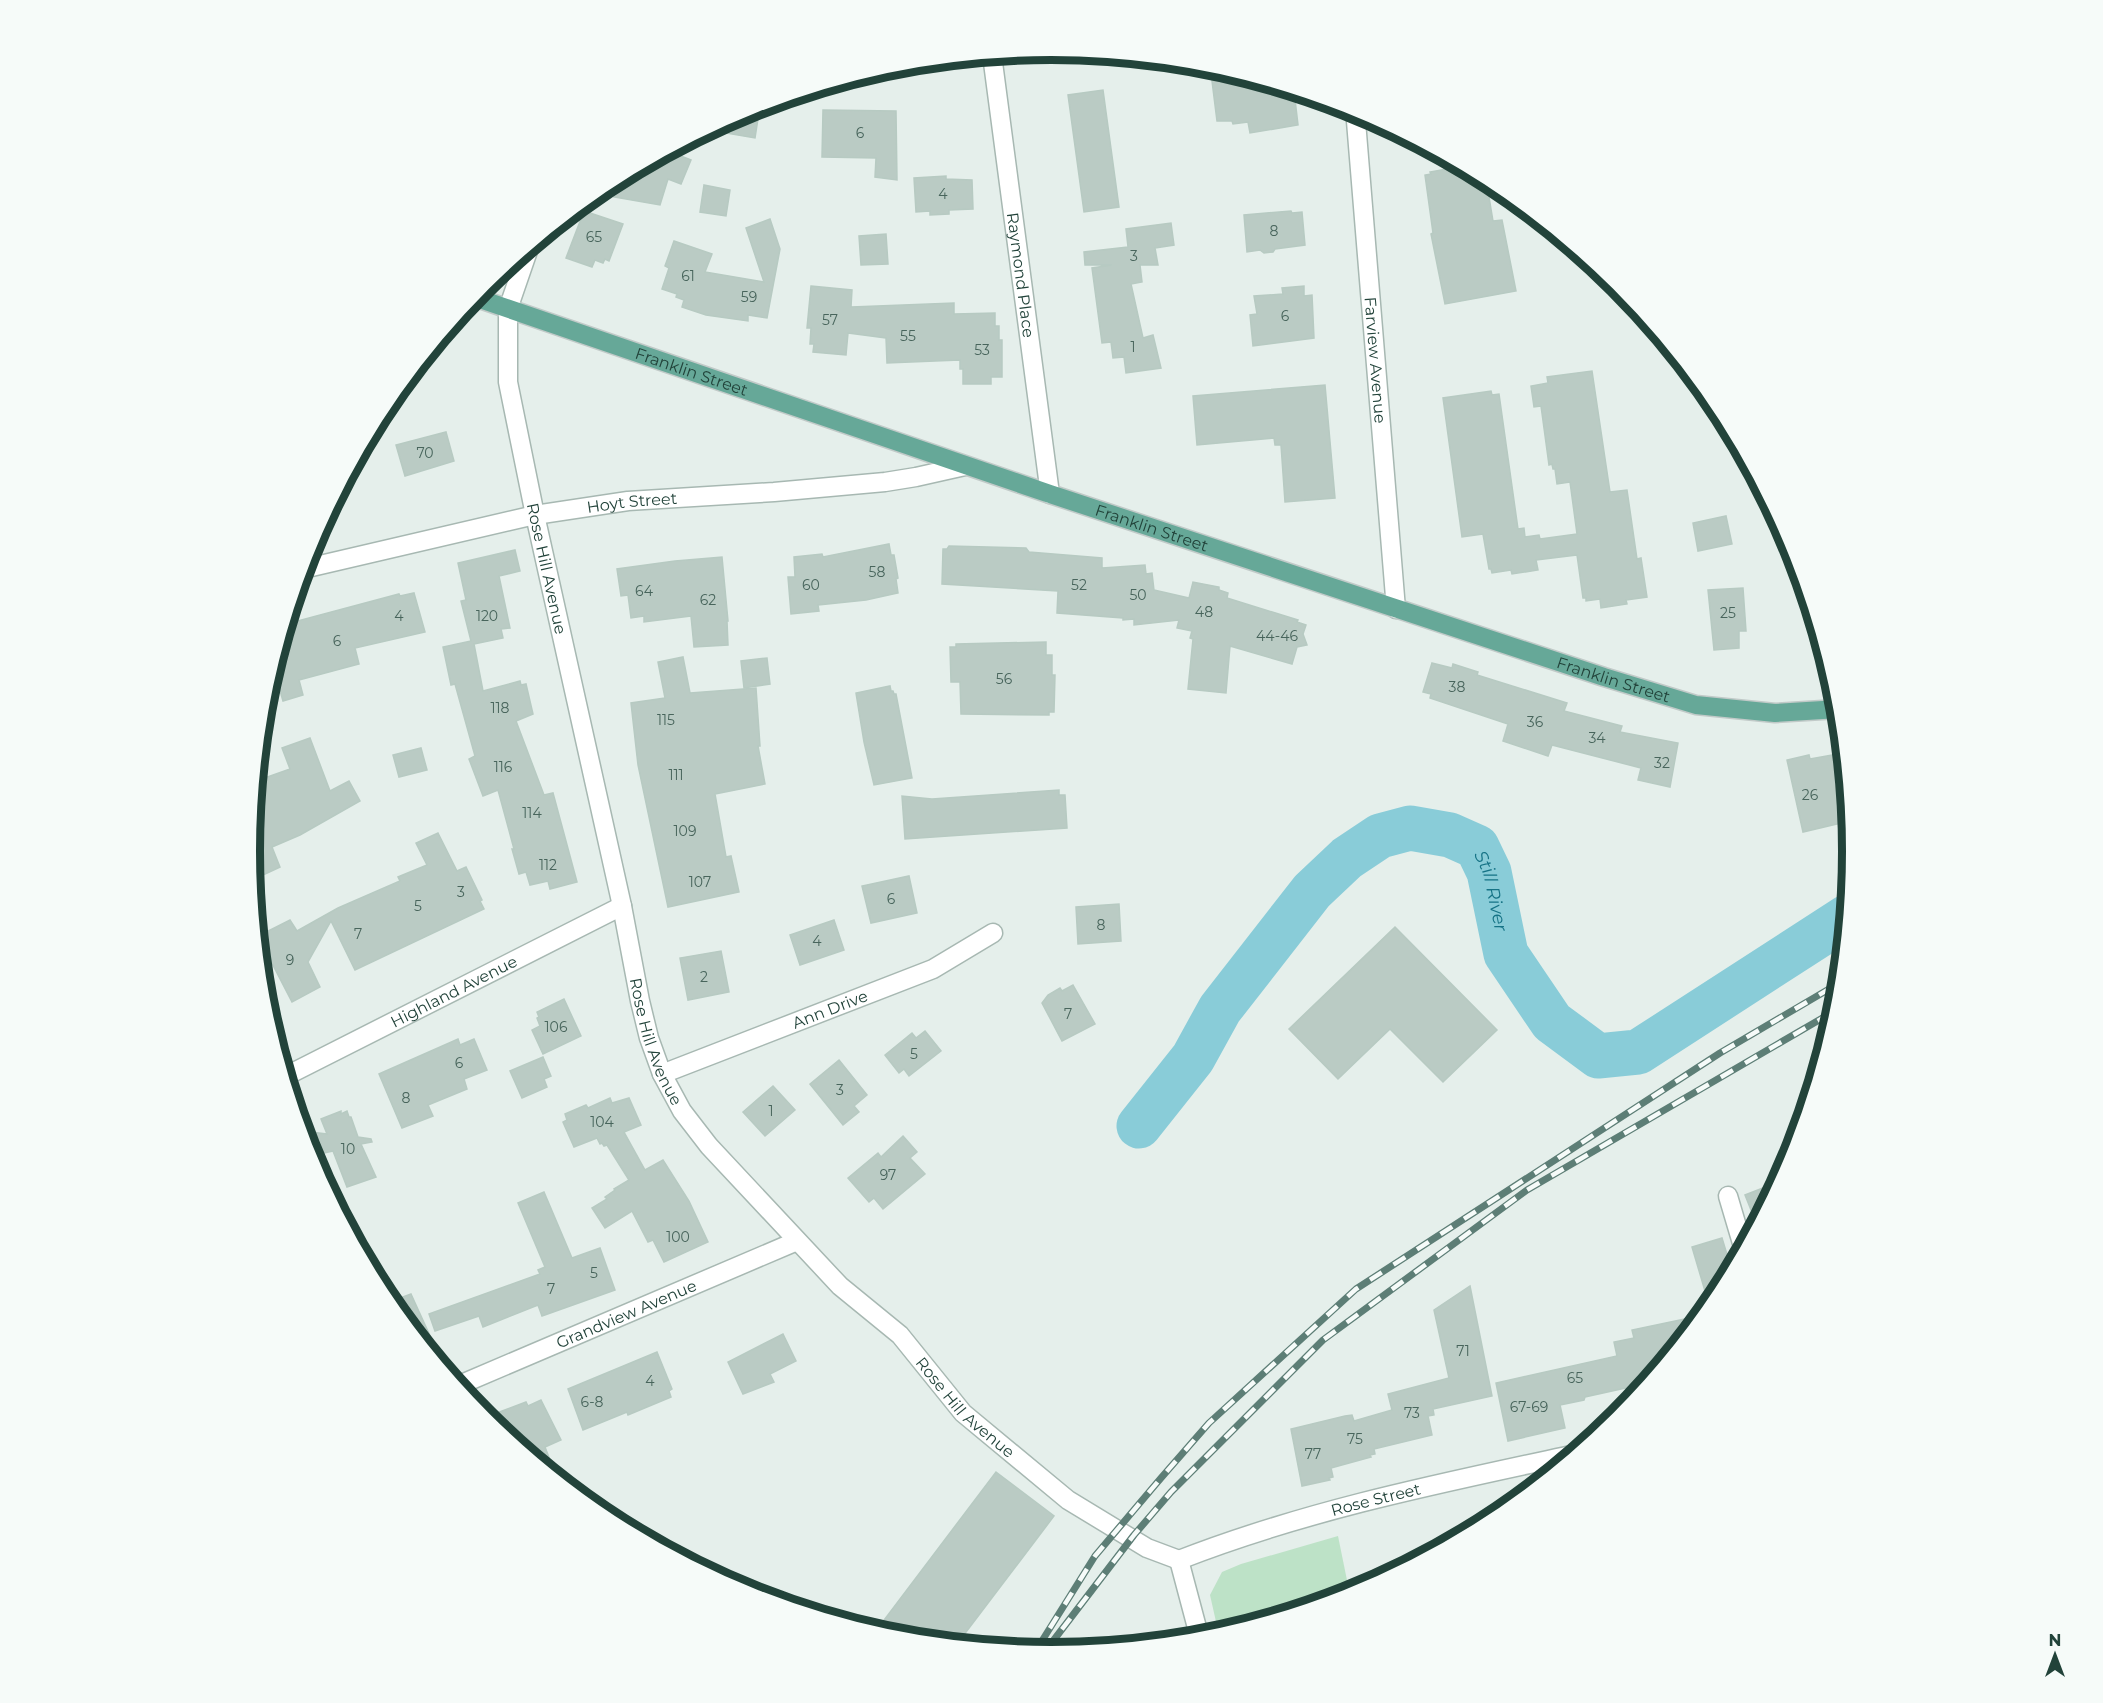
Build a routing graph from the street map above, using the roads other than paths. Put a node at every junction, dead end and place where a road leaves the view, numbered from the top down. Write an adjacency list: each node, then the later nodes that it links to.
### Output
1 (993, 63): 7 (street, Raymond Place)
2 (1356, 121): 10 (street, Farview Avenue)
3 (524, 261): 5 (street, Rose Hill Avenue)
4 (484, 301): 5 (main road, Franklin Street)
5 (508, 309): 6 (main road, Franklin Street); 8 (street, Rose Hill Avenue)
6 (965, 466): 7 (main road, Franklin Street); 8 (street, Hoyt Street)
7 (1050, 494): 10 (main road, Franklin Street)
8 (535, 515): 9 (street, Hoyt Street); 12 (street, Rose Hill Avenue)
9 (314, 566)
10 (1396, 609): 11 (main road, Franklin Street)
11 (1830, 710)
12 (622, 906): 14 (street, Highland Avenue); 15 (street, Rose Hill Avenue)
13 (993, 933): 15 (street, Ann Drive)
14 (292, 1073)
15 (662, 1074): 18 (street, Rose Hill Avenue)
16 (1728, 1196): 17 (street)
17 (1741, 1240)
18 (797, 1241): 19 (street, Grandview Avenue); 21 (street, Rose Hill Avenue)
19 (465, 1383)
20 (1560, 1457): 21 (street, Rose Street)
21 (1179, 1560): 22 (street)
22 (1197, 1629)

